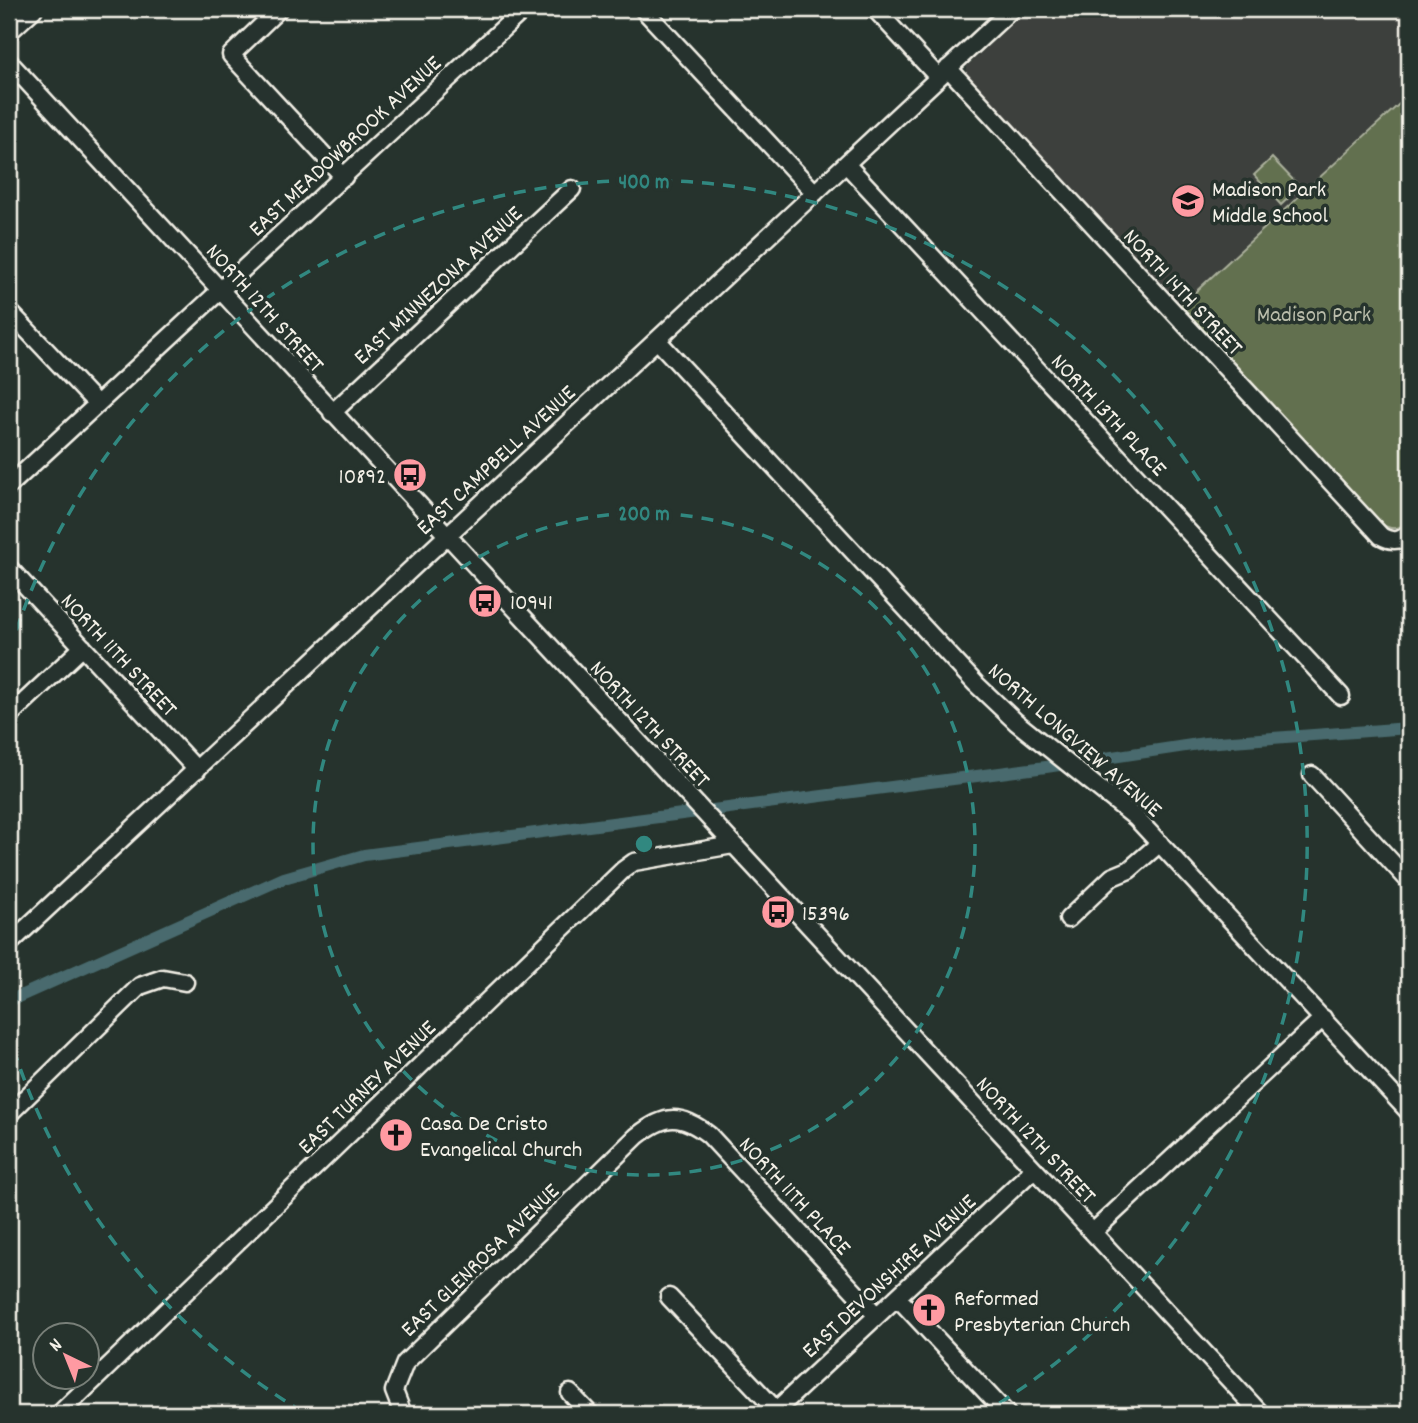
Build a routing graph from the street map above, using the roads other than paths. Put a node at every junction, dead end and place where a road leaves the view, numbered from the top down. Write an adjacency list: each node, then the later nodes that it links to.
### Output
1 (34, 9): 7 (street)
2 (279, 9): 11 (street)
3 (524, 9): 11 (street, EAST MEADOWBROOK AVENUE)
4 (643, 9): 13 (street)
5 (875, 9): 9 (street, NORTH 14TH STREET)
6 (1012, 9): 9 (street, EAST CAMPBELL AVENUE)
7 (9, 32)
8 (9, 62): 14 (street, NORTH 12TH STREET)
9 (943, 73): 10 (street, EAST CAMPBELL AVENUE); 20 (street, NORTH 14TH STREET)
10 (846, 164): 13 (street, EAST CAMPBELL AVENUE); 24 (street, NORTH 13TH PLACE)
11 (344, 177): 14 (street, EAST MEADOWBROOK AVENUE)
12 (572, 189): 18 (street, EAST MINNEZONA AVENUE)
13 (815, 193): 16 (street, EAST CAMPBELL AVENUE)
14 (220, 290): 17 (street, EAST MEADOWBROOK AVENUE); 18 (street, NORTH 12TH STREET)
15 (9, 310): 17 (street)
16 (657, 340): 21 (street, EAST CAMPBELL AVENUE); 28 (street, NORTH LONGVIEW AVENUE)
17 (97, 404): 19 (street, EAST MEADOWBROOK AVENUE)
18 (332, 413): 21 (street, NORTH 12TH STREET)
19 (9, 486)
20 (1409, 533)
21 (446, 535): 26 (street, EAST CAMPBELL AVENUE); 29 (street, NORTH 12TH STREET)
22 (9, 568): 23 (street, NORTH 11TH STREET)
23 (83, 647): 25 (street); 26 (street, NORTH 11TH STREET)
24 (1341, 696)
25 (9, 716)
26 (197, 770): 32 (street, EAST CAMPBELL AVENUE)
27 (1312, 775): 30 (street)
28 (1160, 843): 31 (street); 34 (street, NORTH LONGVIEW AVENUE)
29 (733, 845): 38 (street, NORTH 12TH STREET); 45 (street, EAST TURNEY AVENUE)
30 (1406, 872)
31 (1068, 919)
32 (9, 944)
33 (185, 982): 36 (street)
34 (1323, 1018): 35 (street, NORTH LONGVIEW AVENUE); 39 (street)
35 (1409, 1112)
36 (9, 1114)
37 (673, 1118): 42 (street, NORTH 11TH PLACE); 46 (street, EAST GLENROSA AVENUE)
38 (1034, 1169): 39 (street, NORTH 12TH STREET); 41 (street, EAST DEVONSHIRE AVENUE)
39 (1093, 1232): 49 (street, NORTH 12TH STREET)
40 (669, 1297): 44 (street)
41 (897, 1297): 42 (street, EAST DEVONSHIRE AVENUE); 48 (street)
42 (877, 1316): 44 (street, EAST DEVONSHIRE AVENUE)
43 (570, 1392): 47 (street)
44 (782, 1410)
45 (59, 1414)
46 (403, 1414)
47 (590, 1414)
48 (1007, 1414)
49 (1261, 1414)

